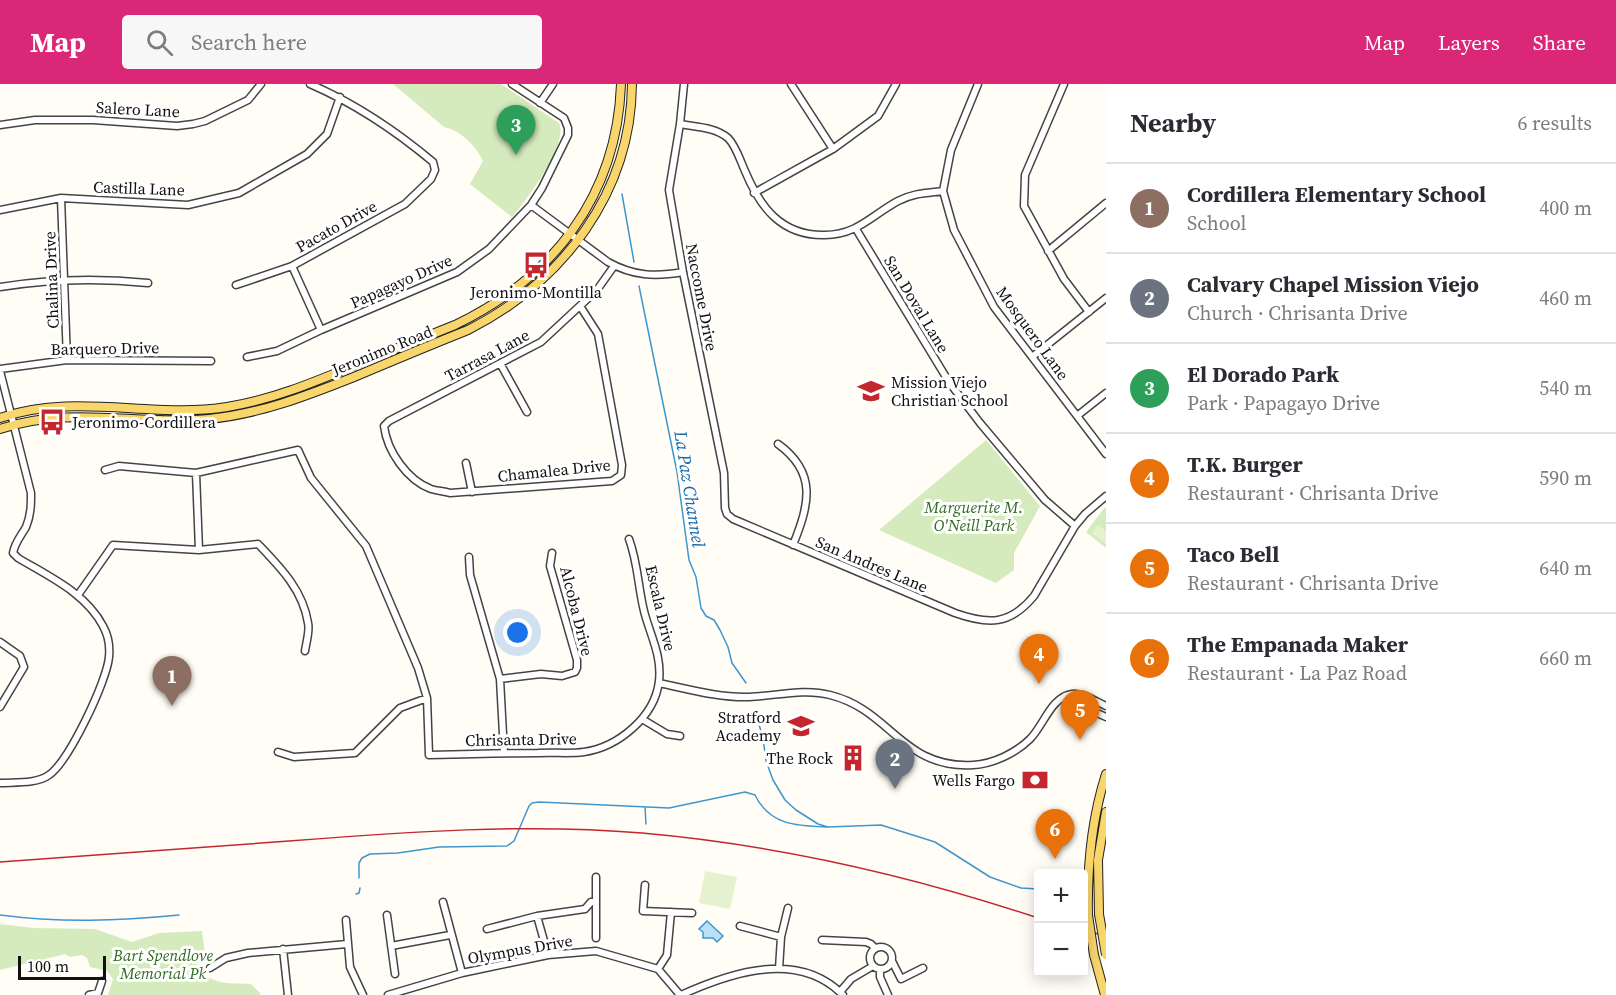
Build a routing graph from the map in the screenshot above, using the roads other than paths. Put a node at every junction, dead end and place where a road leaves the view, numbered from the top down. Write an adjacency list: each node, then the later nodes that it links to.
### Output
1 (261, 84): 15 (street, Salero Lane)
2 (310, 84): 12 (street)
3 (512, 84): 13 (street)
4 (553, 84): 13 (street)
5 (621, 84): 24 (main road, Jeronimo Road)
6 (632, 84): 25 (main road, Jeronimo Road)
7 (684, 84): 14 (street, Naccome Drive)
8 (791, 84): 16 (street)
9 (896, 84): 16 (street)
10 (978, 84): 17 (street, Mosquero Lane)
11 (1064, 84): 26 (street)
12 (340, 97): 19 (street, Castilla Lane); 27 (street, Pacato Drive)
13 (540, 103): 21 (street, Papagayo Drive)
14 (680, 124): 18 (street); 29 (street, Naccome Drive)
15 (0, 125)
16 (834, 149): 18 (street)
17 (943, 191): 23 (street); 39 (street, Mosquero Lane)
18 (754, 193): 23 (street)
19 (61, 198): 22 (street, Castilla Lane); 30 (street, Chalina Drive)
20 (1106, 203): 26 (street)
21 (531, 205): 24 (street); 37 (street, Papagayo Drive)
22 (0, 210)
23 (856, 229): 60 (street, San Doval Lane)
24 (570, 234): 25 (street); 46 (main road, Jeronimo Road)
25 (579, 240): 28 (street); 49 (main road, Jeronimo Road)
26 (1048, 251): 36 (street)
27 (292, 266): 32 (street, Pacato Drive); 37 (street)
28 (615, 266): 29 (street); 35 (street, Tarrasa Lane)
29 (682, 272): 59 (street, Naccome Drive)
30 (63, 279): 31 (street); 33 (street); 40 (street, Chalina Drive)
31 (148, 283)
32 (236, 285)
33 (0, 286)
34 (1106, 298): 36 (street)
35 (580, 306): 42 (street, Tarrasa Lane); 57 (street, Chamalea Drive)
36 (1089, 312): 39 (street)
37 (321, 330): 38 (street, Papagayo Drive)
38 (247, 357)
39 (1032, 357): 47 (street, Mosquero Lane)
40 (67, 360): 41 (street, Barquero Drive); 43 (street, Barquero Drive)
41 (211, 361)
42 (501, 365): 45 (street); 50 (street, Tarrasa Lane)
43 (0, 370): 46 (street)
44 (1106, 393): 47 (street)
45 (527, 412)
46 (11, 414): 48 (main road, Jeronimo Road); 49 (street)
47 (1077, 416): 53 (street, Mosquero Lane)
48 (0, 418)
49 (14, 425): 51 (main road, Jeronimo Road); 66 (street)
50 (384, 426): 57 (street, Chamalea Drive)
51 (0, 429)
52 (778, 444): 62 (street)
53 (1106, 454)
54 (466, 463): 57 (street)
55 (105, 470): 56 (street, Chrisanta Drive)
56 (196, 473): 63 (street); 72 (street, Chrisanta Drive)
57 (472, 492)
58 (1106, 496): 60 (street)
59 (727, 514): 62 (street, San Andres Lane)
60 (1075, 526): 62 (street, San Andres Lane)
61 (630, 539): 70 (street, Escala Drive)
62 (793, 544)
63 (199, 550): 66 (street); 68 (street)
64 (552, 553): 69 (street, Alcoba Drive)
65 (469, 557): 69 (street)
66 (78, 595): 81 (street)
67 (0, 642): 73 (street)
68 (305, 651)
69 (500, 679): 79 (street)
70 (659, 683): 71 (street); 76 (street, Chrisanta Drive)
71 (1065, 696): 74 (street); 75 (street)
72 (427, 698): 78 (street); 79 (street, Chrisanta Drive)
73 (0, 706)
74 (1106, 706)
75 (1106, 717)
76 (642, 718): 77 (street); 79 (street, Chrisanta Drive)
77 (680, 736)
78 (279, 752)
79 (504, 753)
80 (1106, 774): 124 (main road, bridge)
81 (0, 783)
82 (1106, 812): 106 (main road, bridge)
83 (596, 877): 86 (street)
84 (645, 885): 89 (street)
85 (443, 902): 97 (street)
86 (596, 902): 88 (street); 91 (street)
87 (788, 908): 98 (street)
88 (585, 909): 91 (street); 93 (street)
89 (670, 912): 90 (street); 111 (street)
90 (692, 913)
91 (596, 914): 99 (street)
92 (387, 915): 102 (street)
93 (537, 916): 96 (street); 105 (street)
94 (346, 920): 101 (street)
95 (740, 926): 98 (street)
96 (487, 929)
97 (450, 935): 102 (street); 114 (street)
98 (781, 937): 112 (street)
99 (596, 938)
100 (822, 940): 103 (street)
101 (347, 944): 104 (street); 120 (street)
102 (392, 946): 115 (street)
103 (875, 948): 107 (street); 108 (street)
104 (283, 949): 109 (street); 119 (street)
105 (548, 955): 111 (street, Olympus Drive); 114 (street, Olympus Drive)
106 (1106, 955)
107 (892, 961): 110 (street); 113 (street)
108 (873, 966): 113 (street); 117 (street)
109 (210, 968)
110 (923, 968)
111 (658, 969): 122 (street)
112 (779, 969): 117 (street); 122 (street)
113 (880, 970): 123 (street)
114 (462, 973): 121 (street, Olympus Drive)
115 (394, 974)
116 (102, 981): 118 (street)
117 (842, 993)
118 (89, 995)
119 (288, 995)
120 (363, 995)
121 (388, 995)
122 (681, 995)
123 (888, 995)
124 (1105, 995)

